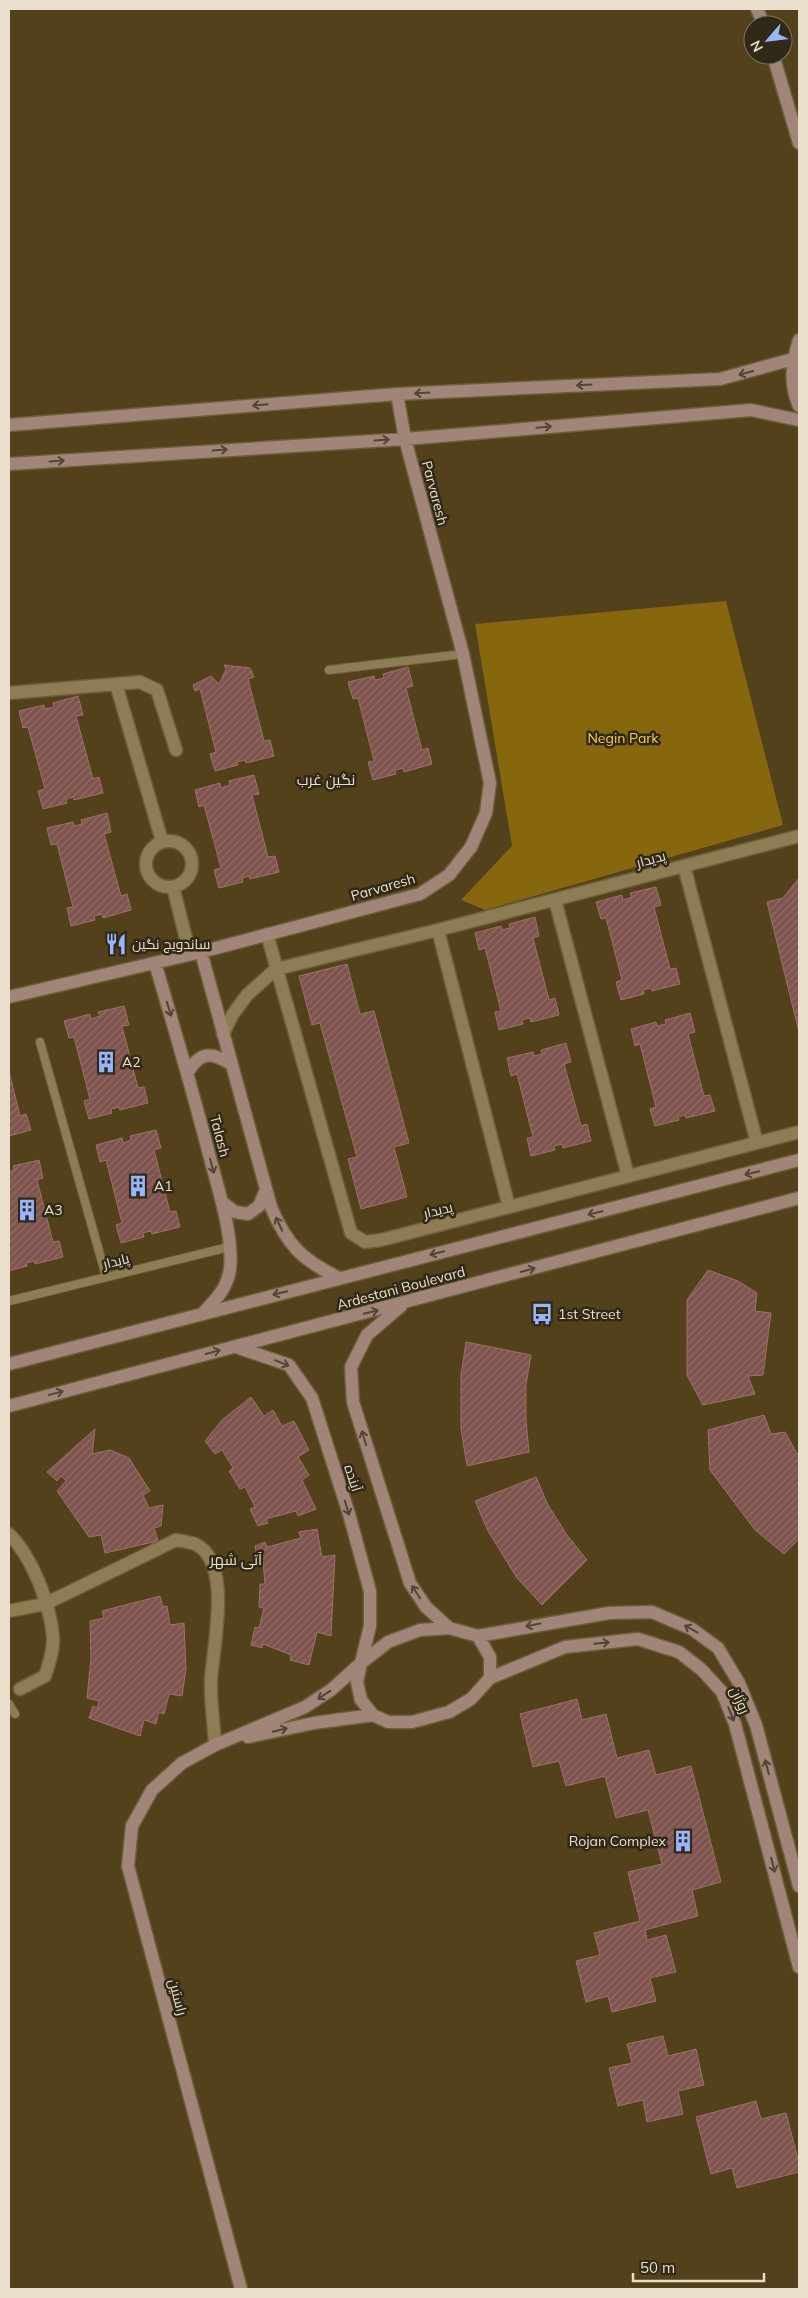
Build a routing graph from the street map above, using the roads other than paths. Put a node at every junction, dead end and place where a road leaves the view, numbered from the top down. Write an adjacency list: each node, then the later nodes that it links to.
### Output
1 (776, 65): 2 (street)
2 (799, 143)
3 (799, 340): 4 (street)
4 (793, 359): 5 (street, one-way to 5); 6 (street)
5 (397, 394): 8 (street, one-way to 8); 9 (street, Parvaresh)
6 (799, 406)
7 (799, 420): 9 (street, one-way to 7)
8 (9, 425)
9 (405, 439): 10 (street, one-way to 9); 11 (street, Parvaresh)
10 (9, 464)
11 (463, 654): 12 (lane); 22 (street, Parvaresh)
12 (329, 670)
13 (116, 684): 14 (street); 15 (street); 17 (street)
14 (9, 693)
15 (176, 750)
16 (799, 836): 18 (street, پدیدار)
17 (162, 841): 19 (street); 19 (street)
18 (684, 866): 20 (street, پدیدار); 32 (street)
19 (173, 887): 23 (street)
20 (555, 900): 21 (street, پدیدار); 34 (street)
21 (438, 930): 25 (street, پدیدار); 38 (street)
22 (267, 934): 23 (street, Parvaresh); 25 (street)
23 (195, 953): 24 (street, Parvaresh); 27 (street)
24 (154, 963): 26 (street, Parvaresh); 30 (street, Talash, one-way to 30)
25 (276, 969): 27 (street, پدیدار); 38 (street, پدیدار)
26 (9, 997)
27 (223, 1034): 29 (street)
28 (40, 1042): 40 (lane)
29 (231, 1064): 30 (street); 35 (street)
30 (188, 1072): 37 (street, Talash, one-way to 37)
31 (799, 1132): 32 (street, پدیدار)
32 (757, 1143): 34 (street, پدیدار)
33 (799, 1160): 41 (street, Ardestani Boulevard, one-way to 41)
34 (628, 1176): 38 (street, پدیدار)
35 (265, 1192): 37 (street); 41 (street, one-way to 35)
36 (799, 1198): 43 (street, Ardestani Boulevard, one-way to 36)
37 (222, 1202): 39 (street, Talash)
38 (509, 1207)
39 (229, 1247): 40 (lane, پایدار); 44 (street, Talash)
40 (106, 1276): 42 (lane, پایدار)
41 (339, 1278): 44 (street, Ardestani Boulevard, one-way to 44)
42 (9, 1301)
43 (404, 1304): 45 (street, Ardestani Boulevard, one-way to 43); 51 (street, one-way to 43)
44 (203, 1313): 46 (street, Ardestani Boulevard)
45 (236, 1347): 47 (street, Ardestani Boulevard, one-way to 45); 53 (street, آینده, one-way to 53)
46 (9, 1364)
47 (9, 1406)
48 (9, 1534): 49 (street)
49 (45, 1604): 50 (street); 55 (street); 59 (street)
50 (9, 1611)
51 (449, 1628): 52 (street); 53 (street)
52 (478, 1636): 54 (street); 60 (street, روژان, one-way to 52)
53 (361, 1663): 58 (street); 59 (street, one-way to 59)
54 (490, 1678): 58 (street); 61 (street, روژان, one-way to 61)
55 (20, 1689)
56 (9, 1704): 57 (lane)
57 (15, 1714)
58 (373, 1715): 59 (street, one-way to 58)
59 (215, 1745): 64 (street, راستین)
60 (780, 1814): 61 (street); 62 (street, روژان)
61 (761, 1818): 63 (street, روژان, one-way to 63)
62 (799, 1886)
63 (799, 1967)
64 (241, 2289)

